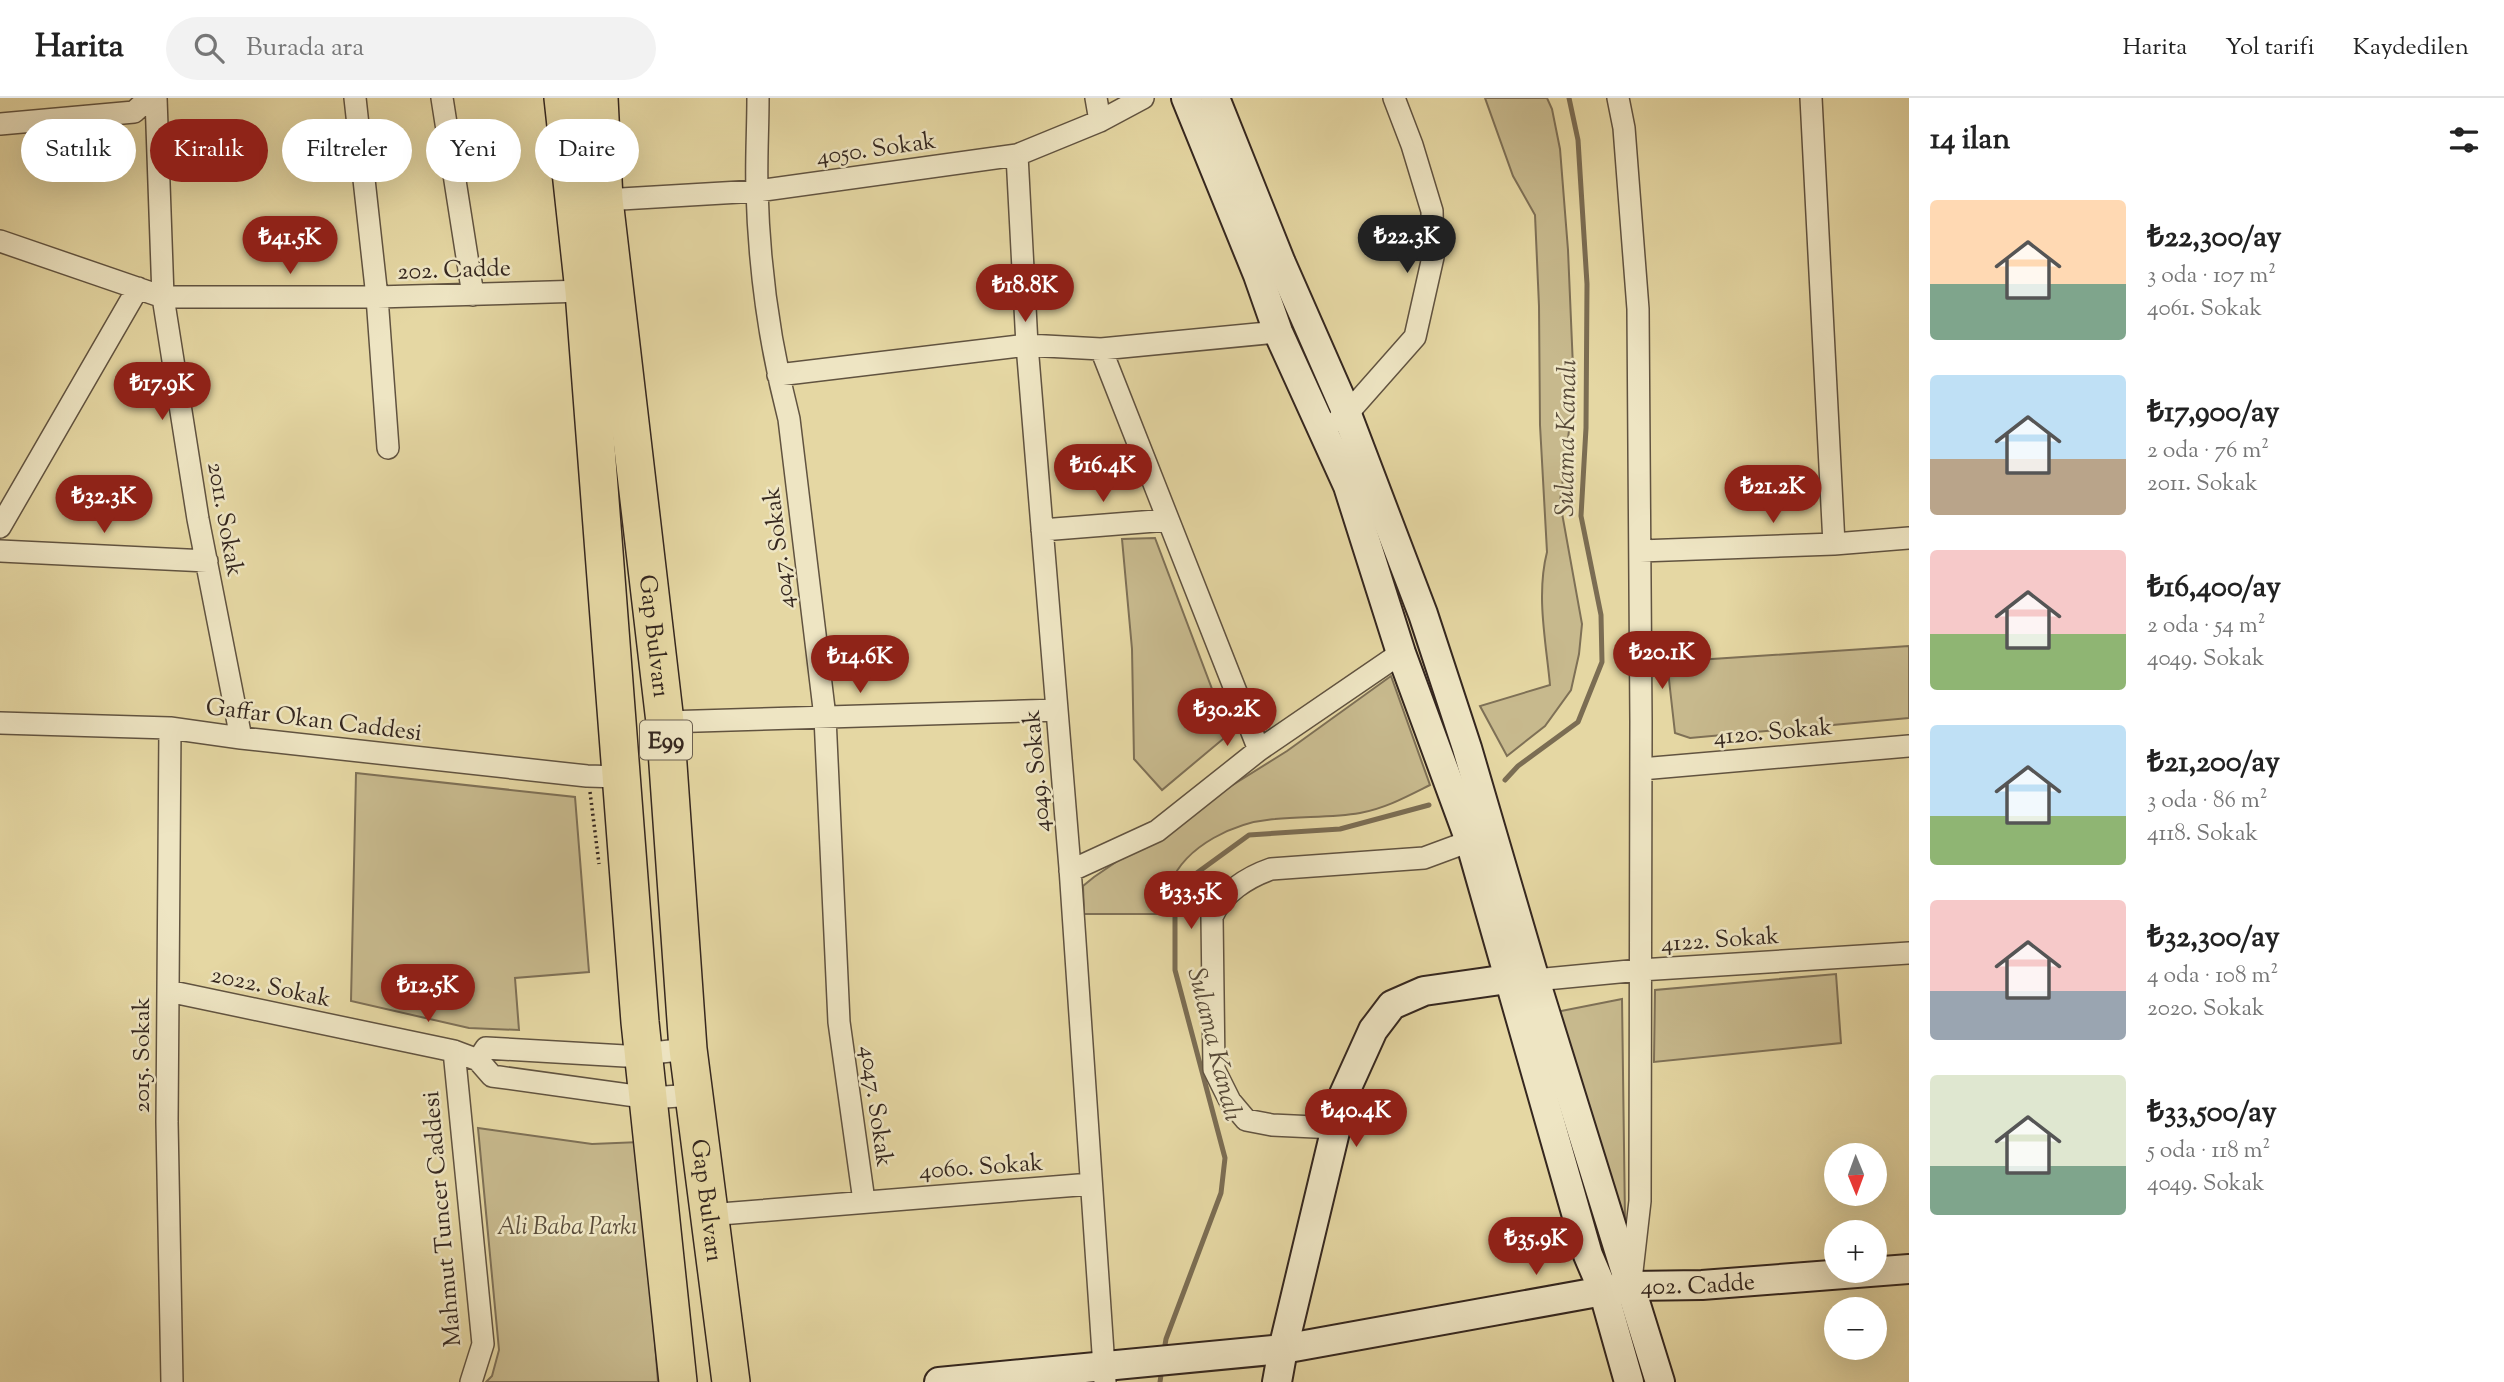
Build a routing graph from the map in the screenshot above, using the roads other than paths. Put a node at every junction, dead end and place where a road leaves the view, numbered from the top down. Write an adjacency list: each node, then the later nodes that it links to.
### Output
1 (149, 98): 16 (street)
2 (156, 98): 24 (street, 2011. Sokak)
3 (355, 98): 25 (street)
4 (442, 98): 23 (street)
5 (563, 98): 22 (highway, Gap Bulvarı / E99)
6 (599, 98): 19 (highway, Gap Bulvarı / E99)
7 (758, 98): 18 (street, 4047. Sokak)
8 (1096, 98): 15 (street)
9 (1143, 98): 15 (street, 4050. Sokak)
10 (1186, 98): 26 (main road)
11 (1215, 98): 30 (main road)
12 (1394, 98): 30 (street)
13 (1618, 98): 39 (street)
14 (1811, 98): 37 (street)
15 (1100, 121): 17 (street, 4050. Sokak)
16 (0, 124)
17 (1017, 155): 18 (street, 4050. Sokak); 27 (street, 4049. Sokak)
18 (757, 191): 19 (street, 4050. Sokak); 29 (street, 4047. Sokak)
19 (604, 200): 44 (highway, Gap Bulvarı / E99)
20 (0, 241): 21 (street, 202. Cadde)
21 (138, 288): 24 (street, 202. Cadde); 34 (street)
22 (584, 291): 23 (street, 202. Cadde); 51 (highway, Gap Bulvarı / E99)
23 (473, 295): 25 (street, 202. Cadde)
24 (163, 297): 25 (street, 202. Cadde); 40 (street, 2011. Sokak)
25 (377, 297): 32 (street)
26 (1278, 332): 28 (street); 31 (main road)
27 (1027, 345): 28 (street); 29 (street); 35 (street, 4049. Sokak)
28 (1101, 349): 33 (street)
29 (778, 375): 43 (street, 4047. Sokak)
30 (1347, 414): 31 (street); 56 (main road)
31 (1323, 432): 41 (main road)
32 (388, 448)
33 (1168, 520): 35 (street); 49 (street)
34 (0, 527)
35 (1042, 530): 42 (street, 4049. Sokak)
36 (1909, 538): 37 (street)
37 (1834, 544): 39 (street)
38 (0, 551): 40 (street)
39 (1640, 551): 50 (street)
40 (207, 561): 47 (street, 2011. Sokak)
41 (1401, 653): 49 (street); 52 (main road)
42 (1057, 710): 43 (street); 53 (street, 4049. Sokak)
43 (825, 717): 44 (street); 66 (street, 4047. Sokak)
44 (665, 722): 58 (highway, Gap Bulvarı / E99)
45 (0, 723): 46 (street, Gaffar Okan Caddesi)
46 (170, 728): 47 (street, Gaffar Okan Caddesi); 57 (street, 2015. Sokak)
47 (241, 738): 51 (street, Gaffar Okan Caddesi)
48 (1909, 746): 50 (street, 4120. Sokak)
49 (1259, 750): 53 (street)
50 (1641, 769): 55 (street)
51 (604, 777): 60 (highway, Gap Bulvarı / E99)
52 (1470, 841): 56 (main road); 64 (street)
53 (1070, 871): 65 (street, 4049. Sokak)
54 (1909, 953): 55 (street, 4122. Sokak)
55 (1640, 970): 56 (street, 4122. Sokak); 69 (street)
56 (1521, 980): 64 (main road); 69 (main road); 70 (main road)
57 (168, 991): 59 (street, 2022. Sokak); 73 (street, 2015. Sokak)
58 (688, 1049): 60 (street); 62 (highway, Gap Bulvarı / E99)
59 (454, 1051): 61 (street, 2022. Sokak); 74 (street, Mahmut Tuncer Caddesi)
60 (644, 1055): 61 (street); 63 (highway, Gap Bulvarı / E99)
61 (478, 1060): 63 (street, 2022. Sokak)
62 (694, 1095): 63 (street, 2022. Sokak); 67 (highway, Gap Bulvarı / E99)
63 (650, 1098): 75 (highway, Gap Bulvarı / E99)
64 (1336, 1128): 71 (main road)
65 (1091, 1184): 66 (street, 4060. Sokak); 72 (street, 4049. Sokak)
66 (864, 1202): 67 (street, 4060. Sokak)
67 (708, 1214): 76 (highway, Gap Bulvarı / E99)
68 (1909, 1269): 69 (main road, 402. Cadde)
69 (1631, 1286): 70 (main road, 402. Cadde); 80 (main road)
70 (1603, 1290): 71 (main road, 402. Cadde); 79 (main road)
71 (1283, 1349): 72 (main road, 402. Cadde); 78 (main road)
72 (1104, 1375): 77 (main road, 402. Cadde)
73 (172, 1382)
74 (471, 1382)
75 (678, 1382)
76 (731, 1382)
77 (939, 1382)
78 (1278, 1382)
79 (1629, 1382)
80 (1660, 1382)

